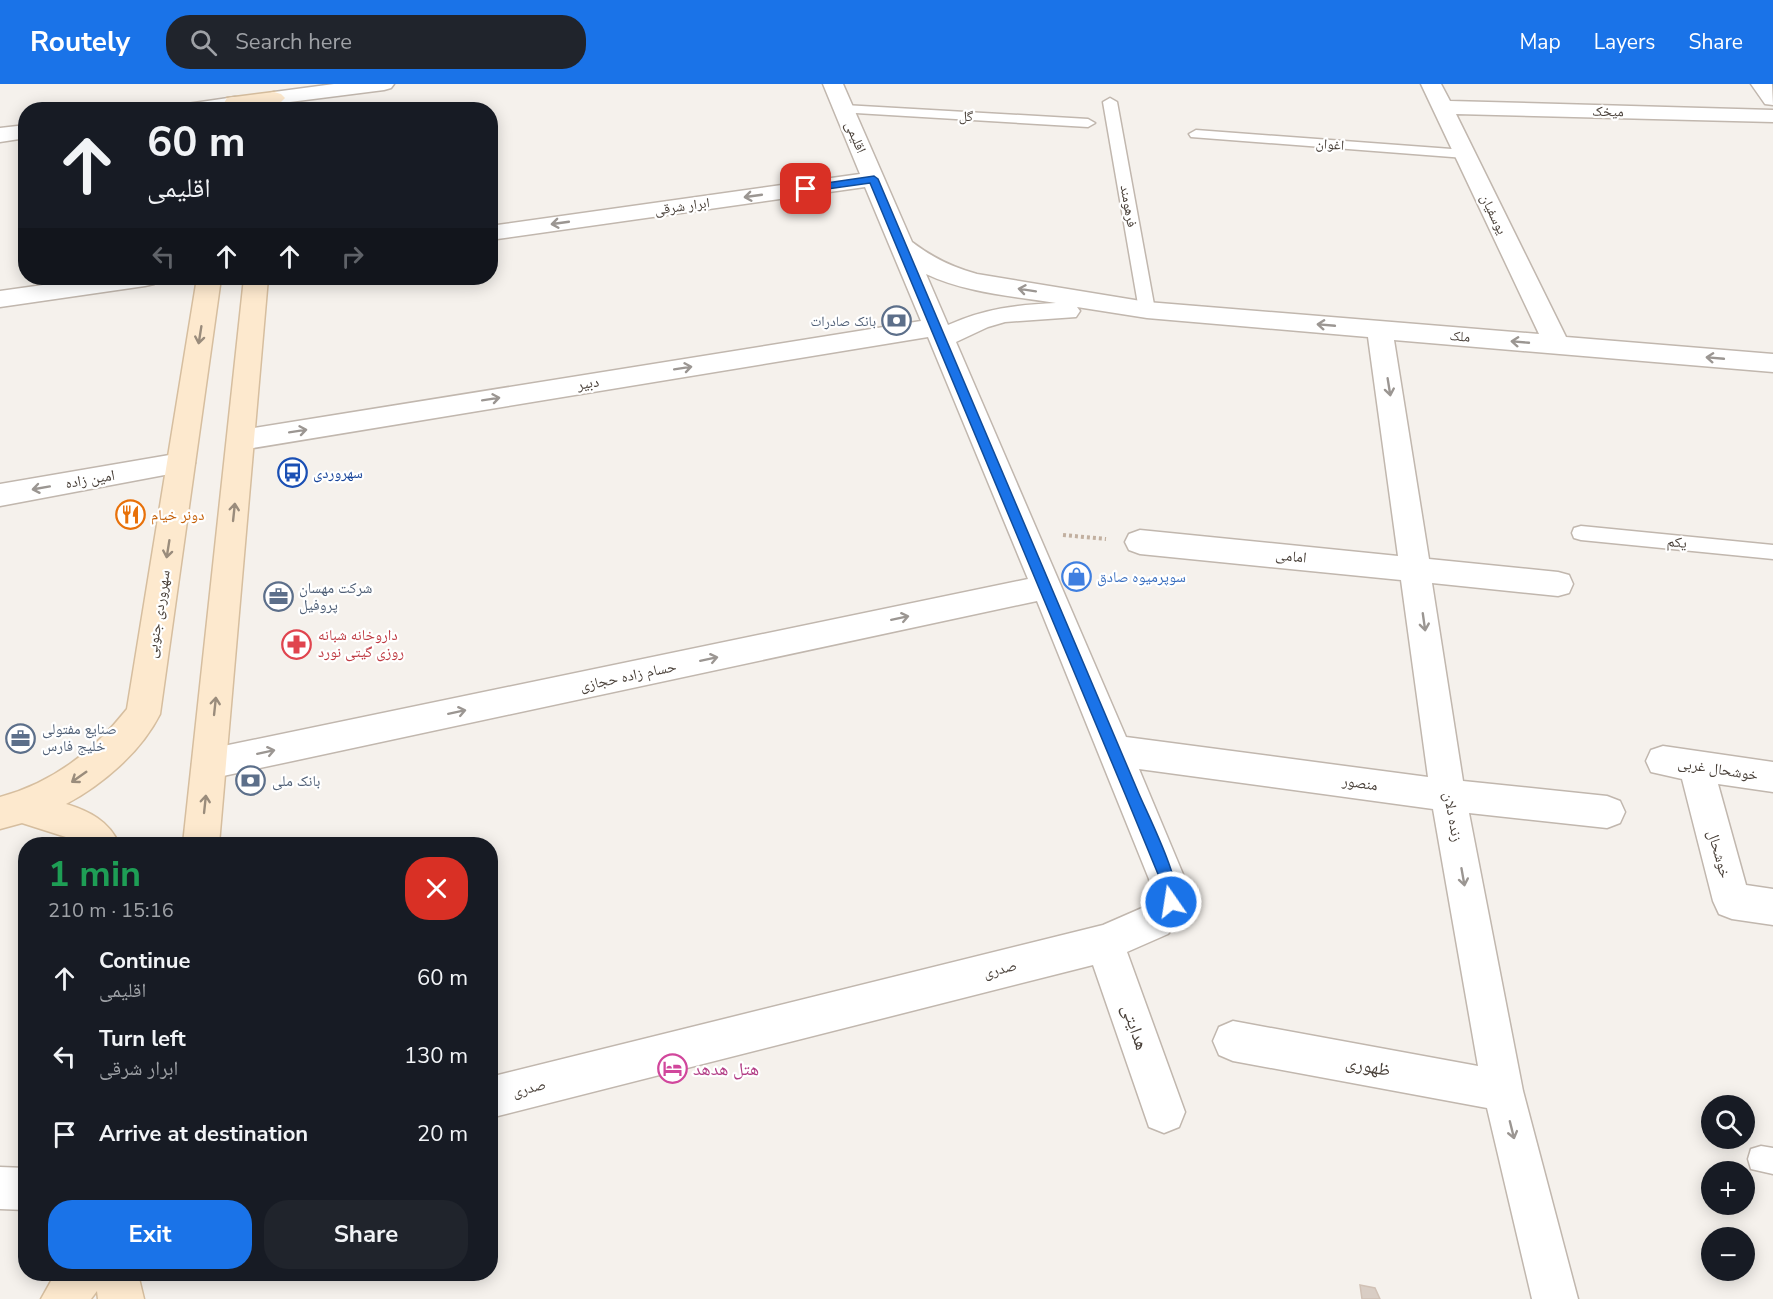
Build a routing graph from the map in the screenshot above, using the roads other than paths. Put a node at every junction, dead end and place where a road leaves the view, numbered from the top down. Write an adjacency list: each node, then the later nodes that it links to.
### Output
1 (384, 84): 5 (street)
2 (833, 84): 10 (street, اقلیمی)
3 (1431, 84): 9 (street, یوسفیان)
4 (1761, 84): 7 (street)
5 (274, 97): 6 (main road)
6 (236, 99)
7 (1773, 99)
8 (1110, 102): 24 (lane, فرهومند)
9 (1442, 107): 11 (street, میخک); 16 (street, یوسفیان)
10 (844, 109): 12 (lane, گل); 17 (street, اقلیمی)
11 (1773, 116)
12 (1088, 123)
13 (18, 132): 15 (street)
14 (1196, 134): 16 (lane, اغوان)
15 (0, 135)
16 (1465, 154): 27 (street, یوسفیان)
17 (874, 179): 18 (street, ابرار شرقی, one-way to 18); 19 (street, اقلیمی)
18 (498, 232)
19 (902, 246): 24 (street, one-way to 19); 26 (street, اقلیمی)
20 (97, 285): 23 (street)
21 (208, 285): 30 (main road, سهروردی جنوبی, one-way to 30)
22 (255, 285): 29 (main road)
23 (0, 299)
24 (1147, 310): 25 (street, ملک, one-way to 24); 26 (street, دبیر)
25 (1380, 330): 27 (street, ملک, one-way to 25); 35 (street, زنده دلان, one-way to 35)
26 (939, 333): 29 (street, دبیر, one-way to 26); 37 (street, اقلیمی)
27 (1557, 345): 28 (street, ملک, one-way to 27)
28 (1773, 363)
29 (241, 440): 40 (main road, one-way to 29)
30 (181, 463): 31 (street, امین زاده, one-way to 31); 43 (main road, سهروردی جنوبی, one-way to 43)
31 (0, 495)
32 (1581, 533): 34 (lane, یکم)
33 (1140, 542): 35 (street, امامی)
34 (1773, 552)
35 (1416, 568): 36 (street, امامی); 42 (street, زنده دلان, one-way to 42)
36 (1558, 584)
37 (1047, 587): 38 (street, صدری); 40 (street, حسام زاده حجازی, one-way to 37)
38 (1115, 751): 42 (street, منصور); 48 (street, صدری)
39 (1679, 763): 41 (street, خوشحال غربی); 47 (street, خوشحال)
40 (209, 764): 46 (main road, one-way to 40)
41 (1773, 777)
42 (1448, 795): 44 (street, منصور); 50 (street, زنده دلان, one-way to 50)
43 (13, 810): 45 (main road, سهروردی جنوبی)
44 (1607, 812)
45 (93, 837)
46 (202, 837)
47 (1773, 907)
48 (1105, 943): 51 (street, صدری); 52 (street, هدایتی)
49 (1233, 1041): 50 (street, ظهوری)
50 (1503, 1091): 59 (street, زنده دلان, one-way to 59)
51 (498, 1096)
52 (1164, 1112)
53 (0, 1188): 54 (street)
54 (18, 1189)
55 (77, 1281): 57 (main road)
56 (117, 1281): 58 (main road)
57 (64, 1299)
58 (121, 1299)
59 (1555, 1299)

